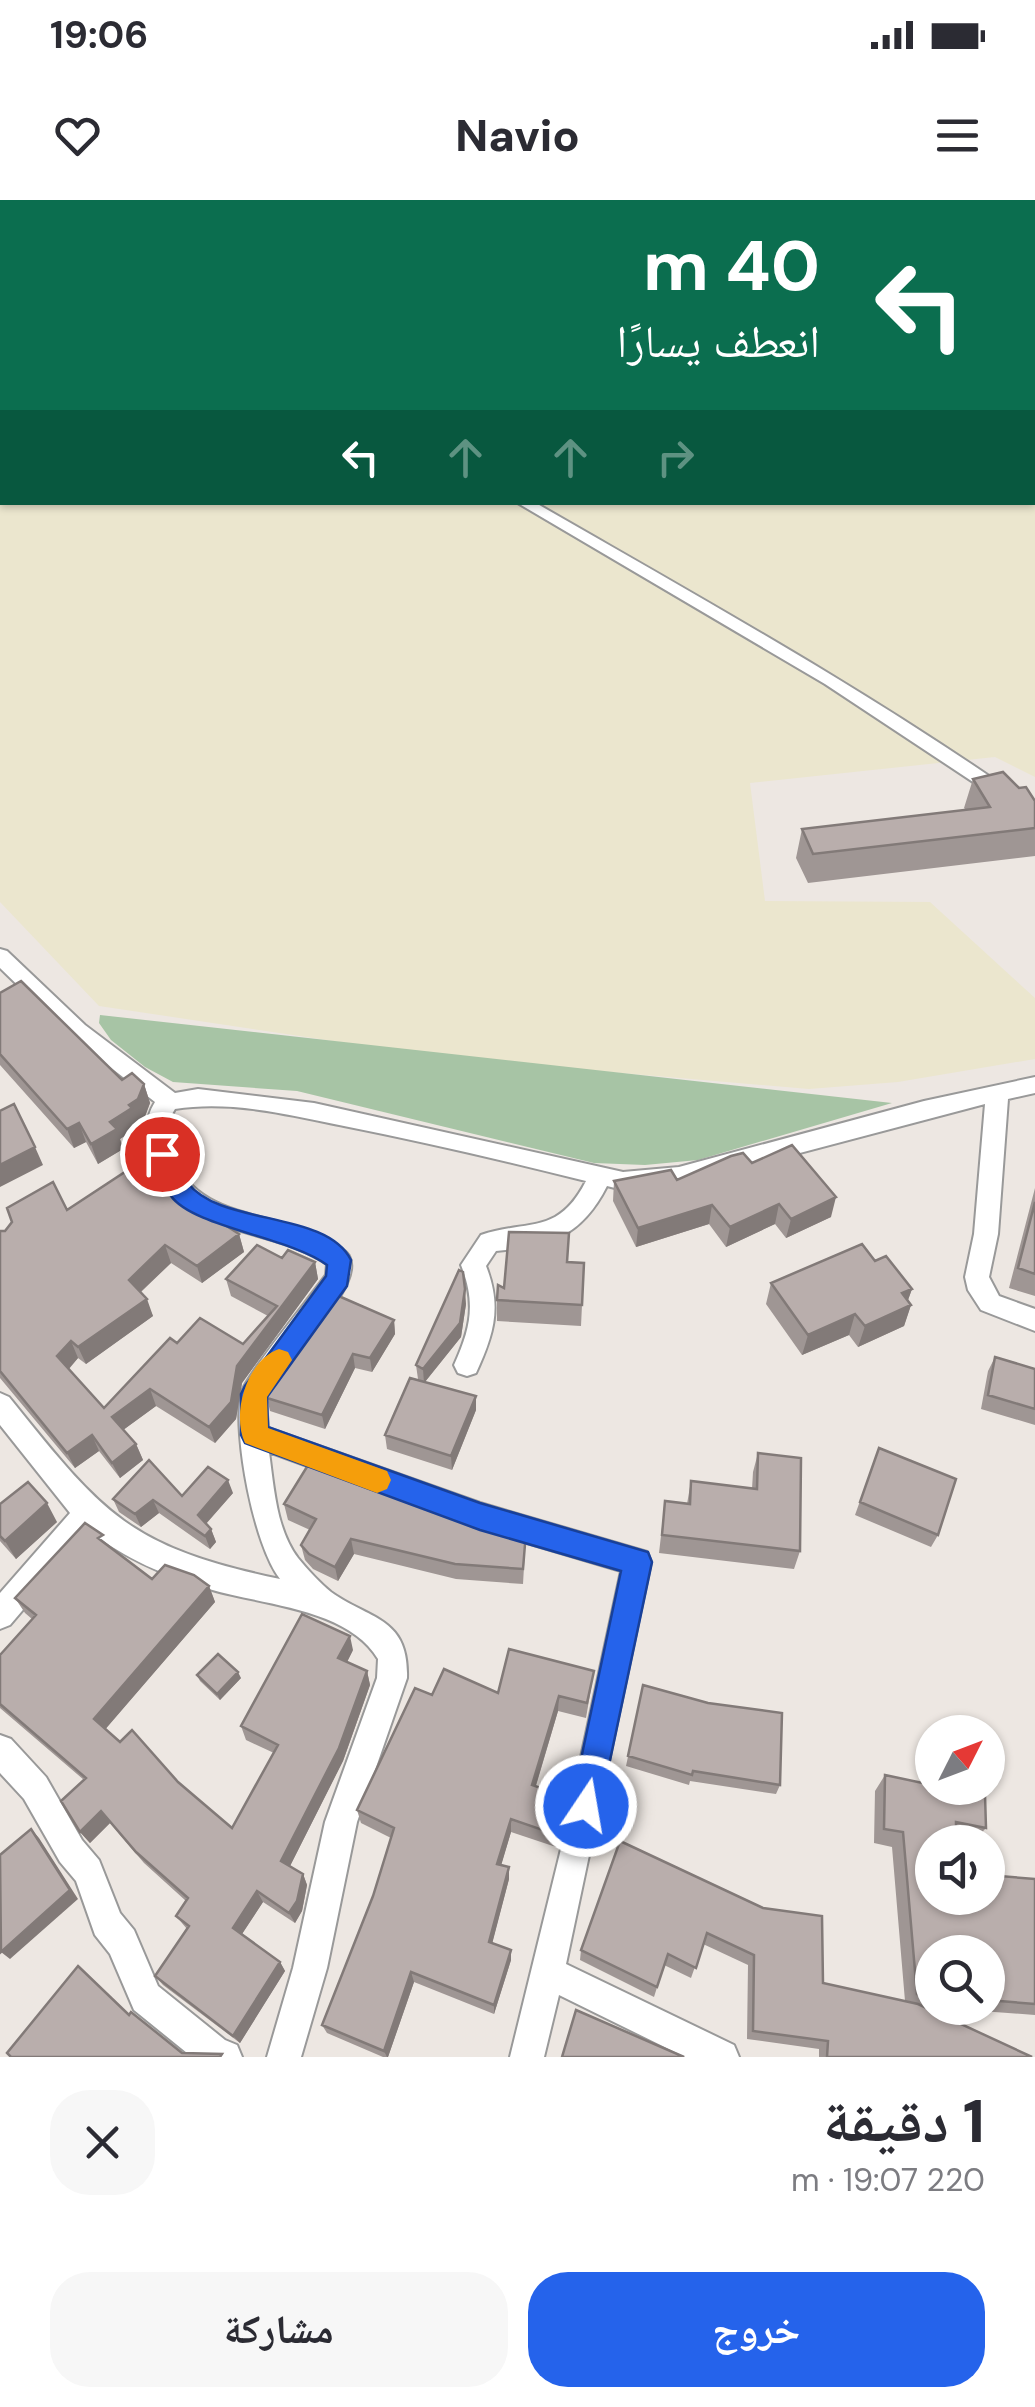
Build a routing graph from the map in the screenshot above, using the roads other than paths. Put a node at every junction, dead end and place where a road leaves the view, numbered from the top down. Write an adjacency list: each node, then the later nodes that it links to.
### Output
1 (528, 505): 2 (street)
2 (1035, 817)
3 (2, 961): 6 (street)
4 (1035, 1085): 5 (street)
5 (996, 1093): 7 (street); 8 (street)
6 (170, 1100): 7 (street); 11 (street)
7 (602, 1175): 9 (street)
8 (1035, 1320)
9 (467, 1365)
10 (0, 1405): 12 (street)
11 (254, 1435): 13 (street); 16 (street)
12 (89, 1512): 13 (street); 14 (street)
13 (320, 1601): 18 (street)
14 (0, 1615)
15 (0, 1750): 17 (street)
16 (545, 1971): 19 (street); 20 (street)
17 (225, 2057)
18 (284, 2057)
19 (527, 2057)
20 (722, 2057)

